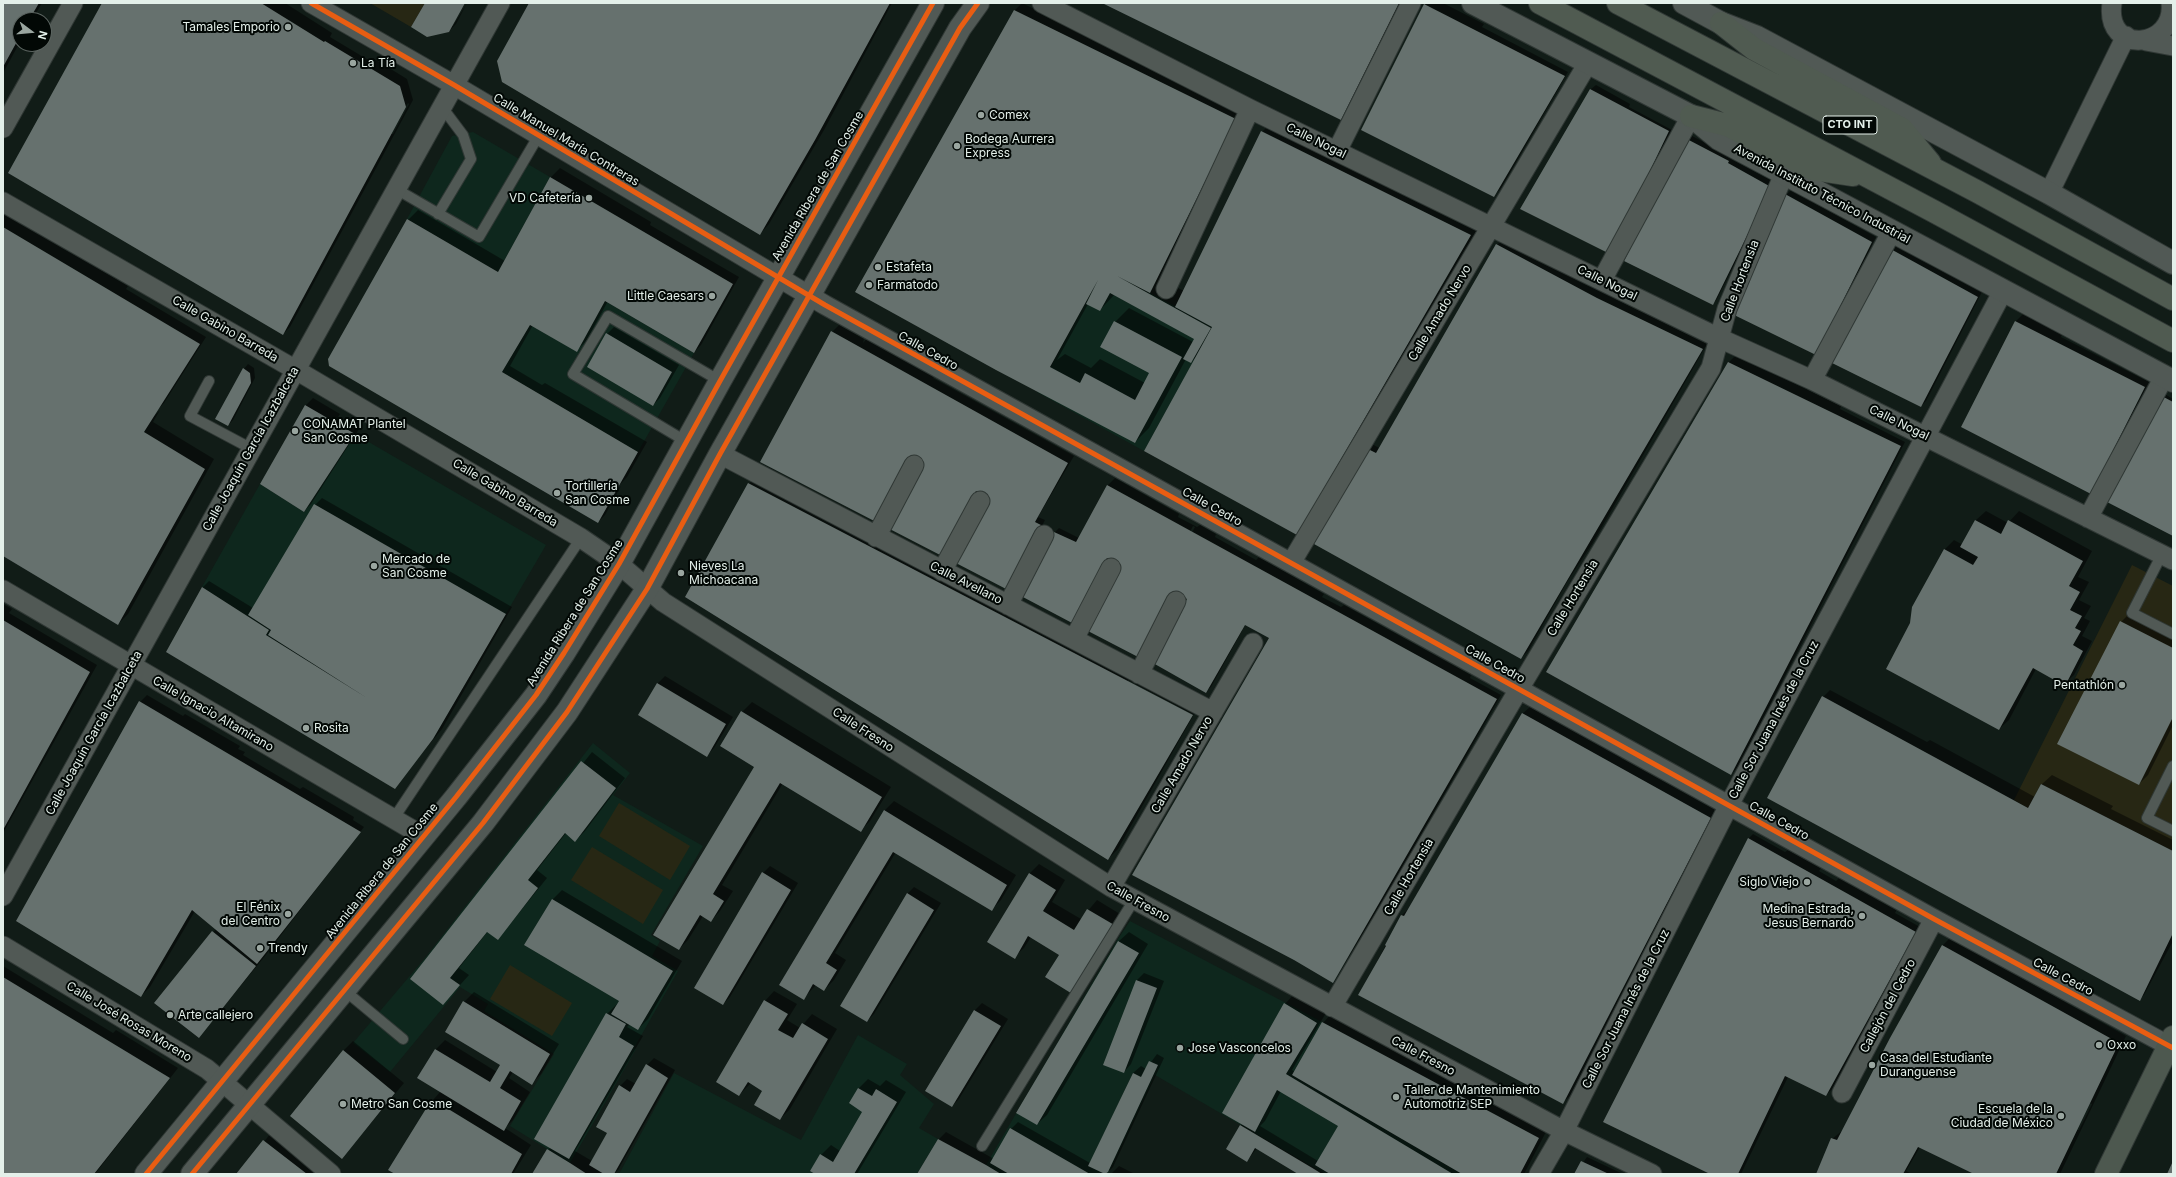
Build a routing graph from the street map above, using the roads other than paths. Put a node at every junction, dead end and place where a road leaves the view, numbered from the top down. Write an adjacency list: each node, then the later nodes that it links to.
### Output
1 (73, 3): 23 (street)
2 (311, 3): 19 (street, Calle Manuel María Contreras)
3 (500, 3): 19 (street, Calle Joaquín García Icazbalceta)
4 (933, 3): 36 (main road, Avenida Ribera de San Cosme)
5 (978, 3): 40 (main road)
6 (1042, 3): 21 (street, Calle Nogal)
7 (1411, 3): 25 (street)
8 (1473, 3): 18 (main road, Avenida Instituto Técnico Industrial)
9 (1540, 3): 28 (highway, CTO INT)
10 (1618, 3): 26 (highway, CTO INT)
11 (1684, 3): 14 (main road, CTO INT)
12 (2171, 3): 16 (street)
13 (2107, 6): 15 (street)
14 (1721, 23): 26 (highway); 30 (main road, CTO INT)
15 (2126, 36): 16 (street); 30 (street)
16 (2146, 41): 17 (street)
17 (2173, 46)
18 (1588, 63): 22 (main road, Avenida Instituto Técnico Industrial); 33 (street, Calle Amado Nervo)
19 (454, 85): 20 (street, Calle Joaquín García Icazbalceta); 24 (street, Calle Manuel María Contreras)
20 (442, 107): 29 (street, Calle Joaquín García Icazbalceta); 32 (lane)
21 (1250, 109): 25 (street, Calle Nogal); 38 (street)
22 (1691, 116): 27 (main road, Avenida Instituto Técnico Industrial); 28 (highway); 37 (street)
23 (3, 128)
24 (539, 135): 32 (lane); 36 (street, Calle Manuel María Contreras)
25 (1337, 151): 33 (street, Calle Nogal)
26 (1938, 171): 41 (highway, CTO INT)
27 (1784, 174): 34 (main road, Avenida Instituto Técnico Industrial); 42 (street, Calle Hortensia)
28 (1870, 178): 43 (highway, CTO INT)
29 (396, 189): 32 (lane); 44 (street, Calle Joaquín García Icazbalceta)
30 (2049, 192): 35 (main road, CTO INT)
31 (3, 202): 44 (street, Calle Gabino Barreda)
32 (438, 214)
33 (1491, 226): 37 (street, Calle Nogal); 60 (street, Calle Amado Nervo)
34 (1892, 231): 39 (main road, Avenida Instituto Técnico Industrial); 46 (street)
35 (2173, 263)
36 (778, 278): 40 (street, Calle Manuel María Contreras); 48 (main road, Avenida Ribera de San Cosme)
37 (1602, 280): 42 (street, Calle Nogal)
38 (1166, 289)
39 (2004, 291): 45 (main road, Avenida Instituto Técnico Industrial); 49 (street, Calle Sor Juana Inés de la Cruz)
40 (809, 296): 52 (main road); 60 (street, Calle Cedro)
41 (2173, 298)
42 (1719, 338): 46 (street, Calle Nogal); 73 (street, Calle Hortensia)
43 (2173, 341)
44 (296, 370): 51 (street, Calle Joaquín García Icazbalceta); 58 (street, Calle Gabino Barreda)
45 (2169, 379): 55 (street)
46 (1812, 380): 49 (street, Calle Nogal)
47 (209, 381): 51 (lane)
48 (720, 381): 50 (main road, Avenida Ribera de San Cosme); 50 (lane)
49 (1926, 436): 55 (street, Calle Nogal); 76 (street, Calle Sor Juana Inés de la Cruz)
50 (687, 442): 61 (main road, Avenida Ribera de San Cosme)
51 (252, 449): 71 (street, Calle Joaquín García Icazbalceta)
52 (720, 454): 57 (street, Calle Avellano); 64 (main road)
53 (914, 465): 57 (street)
54 (980, 501): 63 (street)
55 (2088, 518): 59 (street, Calle Nogal)
56 (1044, 535): 67 (street)
57 (876, 537): 63 (street, Calle Avellano)
58 (581, 538): 61 (street, Calle Gabino Barreda); 77 (lane)
59 (2167, 557): 68 (lane)
60 (1291, 563): 73 (street, Calle Cedro)
61 (619, 564): 64 (street, Calle Gabino Barreda); 79 (main road, Avenida Ribera de San Cosme)
62 (1111, 568): 69 (street)
63 (942, 571): 67 (street, Calle Avellano)
64 (647, 589): 80 (street, Calle Fresno); 85 (main road)
65 (3, 590): 71 (street, Calle Ignacio Altamirano)
66 (1176, 601): 72 (street)
67 (1008, 605): 69 (street, Calle Avellano)
68 (2173, 634)
69 (1074, 639): 72 (street, Calle Avellano)
70 (1254, 643): 74 (street, Calle Amado Nervo)
71 (131, 667): 77 (street, Calle Ignacio Altamirano); 81 (street, Calle Joaquín García Icazbalceta)
72 (1139, 674): 74 (street, Calle Avellano)
73 (1519, 689): 76 (street, Calle Cedro); 86 (street, Calle Hortensia)
74 (1213, 712): 80 (street, Calle Amado Nervo)
75 (2173, 766): 78 (lane)
76 (1729, 805): 83 (street, Calle Cedro); 92 (street, Calle Sor Juana Inés de la Cruz)
77 (394, 818): 79 (street, Calle Ignacio Altamirano)
78 (2173, 831)
79 (423, 836): 89 (main road, Avenida Ribera de San Cosme)
80 (1111, 887): 82 (street, Calle Fresno)
81 (3, 896)
82 (1134, 900): 86 (street, Calle Fresno); 93 (lane)
83 (1934, 918): 88 (street, Calle Cedro); 90 (street, Callejón del Cedro)
84 (3, 946): 89 (street, Calle José Rosas Moreno)
85 (344, 990): 87 (lane); 91 (main road)
86 (1332, 1007): 92 (street, Calle Fresno)
87 (403, 1039)
88 (2172, 1044): 99 (main road)
89 (222, 1081): 91 (street, Calle José Rosas Moreno); 94 (main road, Avenida Ribera de San Cosme)
90 (1842, 1093)
91 (250, 1104): 95 (main road); 96 (street, Calle José Rosas Moreno)
92 (1564, 1131): 97 (street, Calle Sor Juana Inés de la Cruz); 98 (street, Calle Fresno)
93 (982, 1146)
94 (146, 1174)
95 (192, 1174)
96 (332, 1174)
97 (1539, 1174)
98 (1652, 1174)
99 (2106, 1174)

